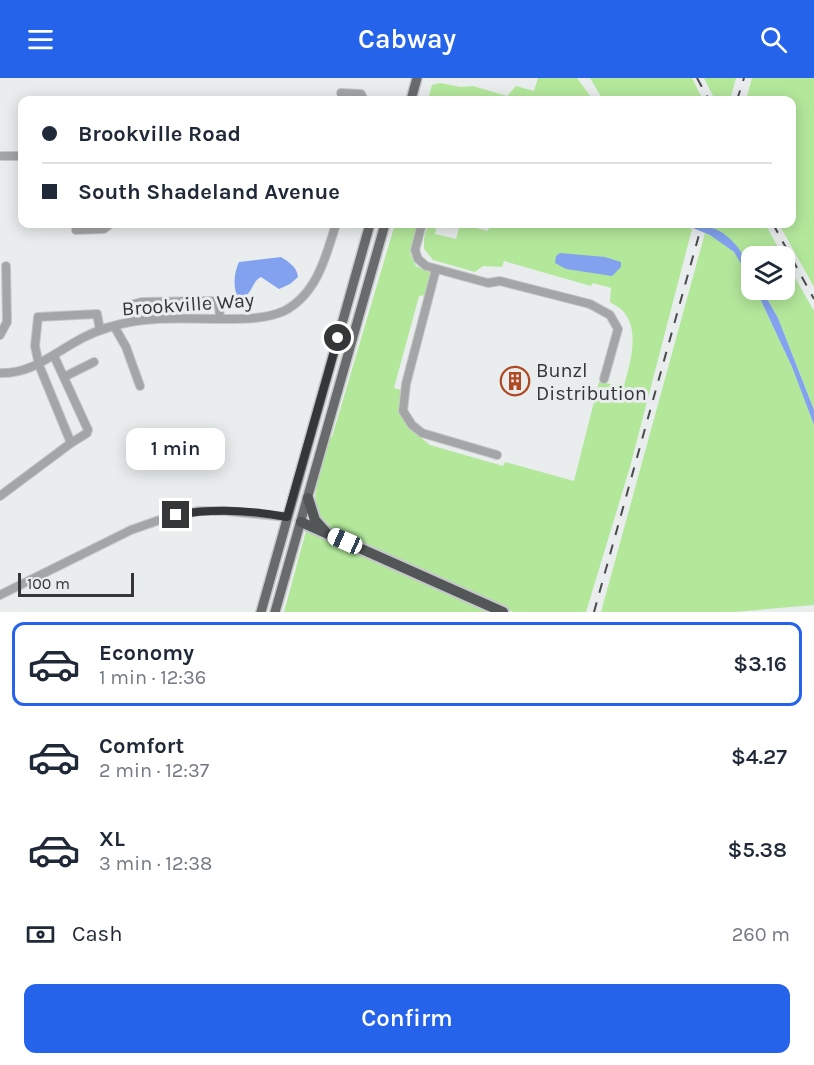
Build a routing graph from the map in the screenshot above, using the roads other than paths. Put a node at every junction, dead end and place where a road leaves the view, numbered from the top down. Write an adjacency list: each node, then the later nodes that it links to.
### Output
1 (417, 78): 4 (main road)
2 (341, 93): 3 (street)
3 (362, 96)
4 (412, 96)
5 (2, 156): 6 (street)
6 (18, 156)
7 (105, 228): 12 (street)
8 (335, 228): 15 (street, Brookville Way)
9 (369, 228): 31 (main road)
10 (384, 228): 30 (main road)
11 (421, 228): 14 (street)
12 (76, 230)
13 (6, 266): 19 (street)
14 (436, 270): 25 (street); 28 (street)
15 (220, 319): 16 (street, Brookville Way); 16 (street)
16 (132, 321): 17 (street, Brookville Way)
17 (114, 326): 18 (street, Brookville Way); 26 (street)
18 (100, 330): 20 (street, Brookville Way); 22 (street)
19 (0, 335)
20 (54, 356): 22 (street, Brookville Way); 24 (street)
21 (94, 362): 24 (street)
22 (39, 365): 23 (street, Brookville Way); 27 (street)
23 (0, 373)
24 (64, 377): 27 (street)
25 (604, 379)
26 (140, 386)
27 (71, 442): 29 (street)
28 (497, 455)
29 (0, 496)
30 (308, 498): 32 (main road); 33 (highway)
31 (287, 517): 32 (main road); 34 (street); 35 (main road)
32 (301, 522): 33 (highway); 36 (main road)
33 (330, 535): 37 (highway)
34 (0, 595)
35 (261, 612)
36 (275, 612)
37 (503, 612)

